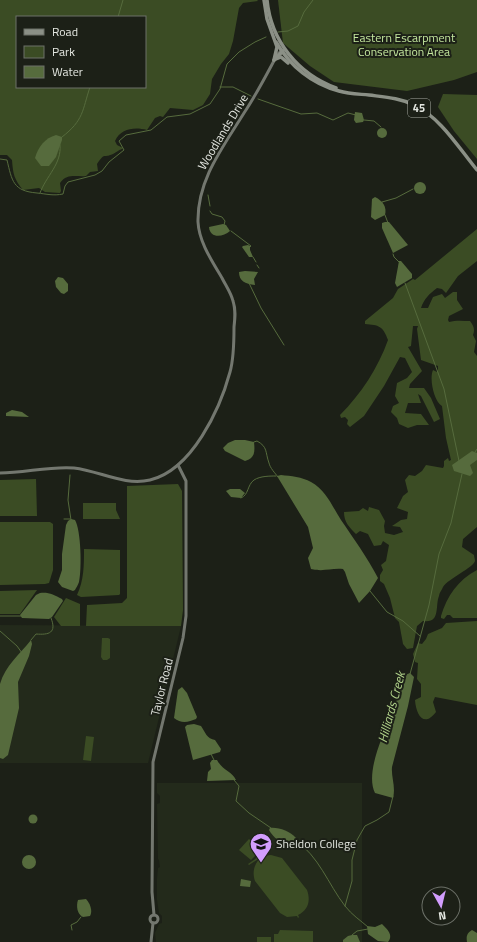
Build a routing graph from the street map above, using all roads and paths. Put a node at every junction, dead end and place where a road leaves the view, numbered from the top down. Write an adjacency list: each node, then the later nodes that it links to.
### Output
1 (266, 0): 2 (main road); 3 (main road); 4 (main road)
2 (276, 42): 3 (main road, 45); 5 (main road)
3 (282, 51): 4 (main road); 5 (main road); 6 (main road, 45)
4 (287, 53): 7 (main road)
5 (274, 61): 6 (main road); 11 (main road, Woodlands Drive)
6 (311, 80): 7 (main road, 45)
7 (352, 93): 8 (main road, 45)
8 (467, 158): 9 (main road, 45); 10 (main road, 45)
9 (477, 170)
10 (477, 173)
11 (178, 465): 12 (main road, Woodlands Drive); 13 (main road, Taylor Road)
12 (0, 473)
13 (154, 915): 14 (main road); 14 (main road)
14 (153, 923): 15 (main road)
15 (151, 942)

